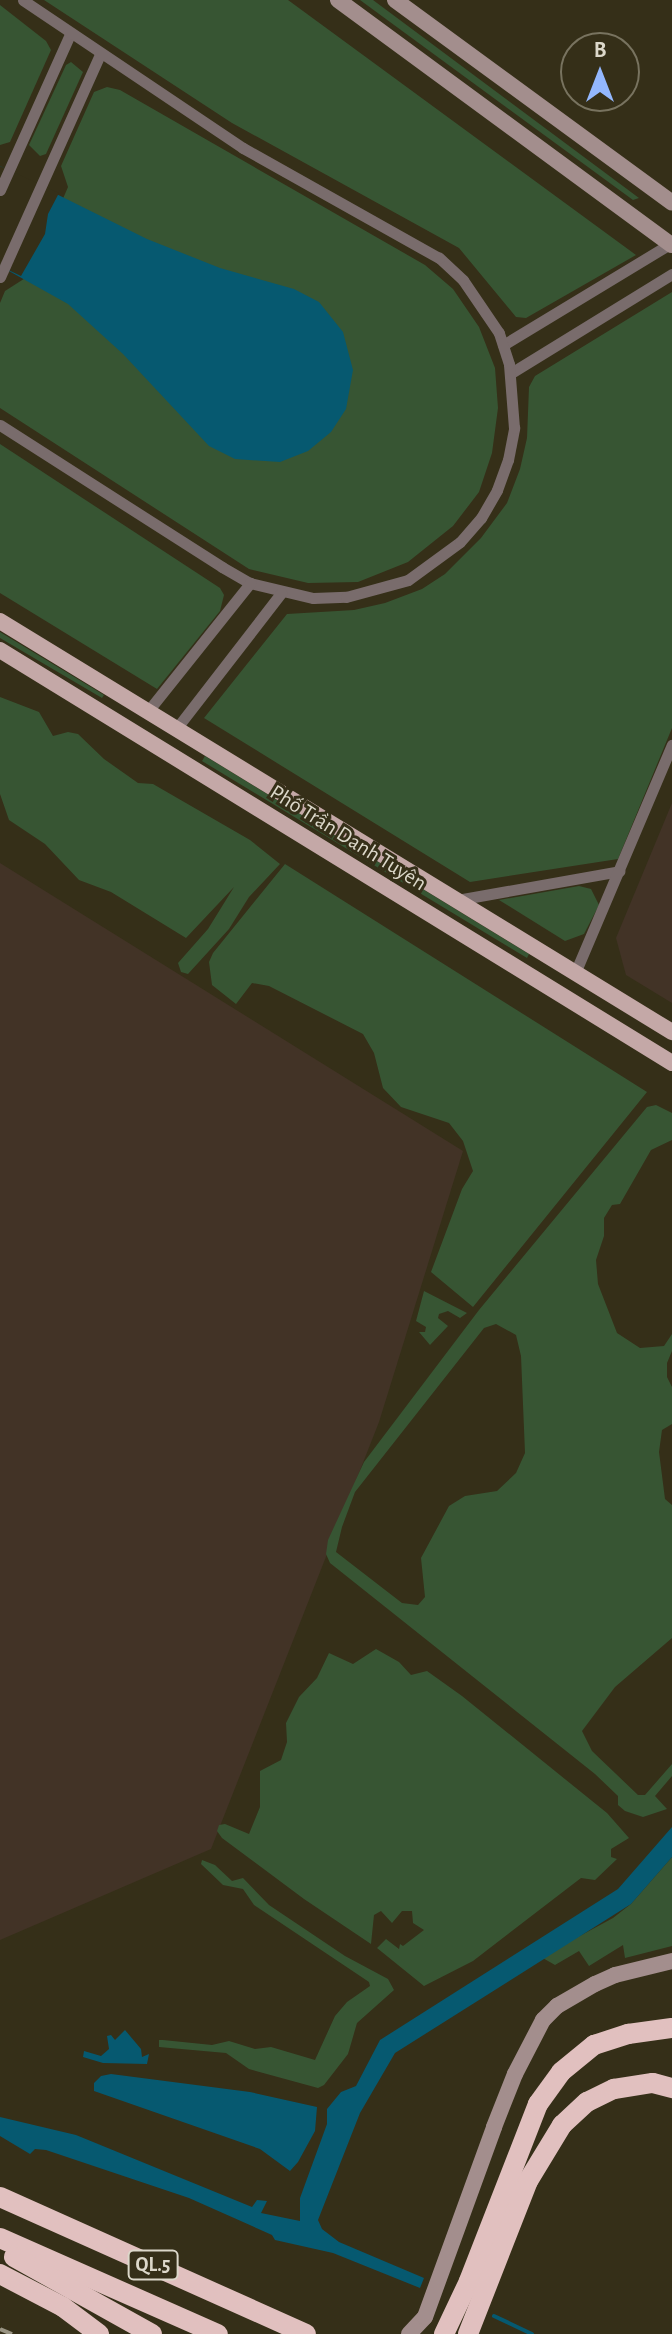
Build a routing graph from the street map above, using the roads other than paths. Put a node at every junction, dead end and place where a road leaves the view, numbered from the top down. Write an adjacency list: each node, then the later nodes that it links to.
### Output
1 (23, 0): 4 (street)
2 (338, 0): 8 (main road)
3 (395, 0): 7 (main road)
4 (70, 34): 5 (street); 6 (street)
5 (100, 55): 9 (street); 11 (street)
6 (0, 190)
7 (672, 203)
8 (671, 244): 11 (street)
9 (2, 272)
10 (672, 274): 12 (street)
11 (503, 345): 12 (street)
12 (511, 373): 15 (street)
13 (0, 425): 14 (street)
14 (250, 583): 15 (street); 18 (street)
15 (281, 593): 19 (street)
16 (0, 621): 18 (main road, Phố Trần Danh Tuyên)
17 (0, 650): 20 (main road, Phố Trần Danh Tuyên)
18 (148, 711): 19 (main road, Phố Trần Danh Tuyên)
19 (170, 725): 20 (main road); 23 (main road, Phố Trần Danh Tuyên)
20 (150, 742): 25 (main road, Phố Trần Danh Tuyên)
21 (672, 745): 22 (street)
22 (619, 871): 23 (street); 24 (street)
23 (457, 901): 24 (main road, Phố Trần Danh Tuyên)
24 (575, 973): 25 (main road); 26 (main road, Phố Trần Danh Tuyên)
25 (562, 996): 27 (main road, Phố Trần Danh Tuyên)
26 (672, 1032)
27 (672, 1063)
28 (672, 1961): 34 (main road)
29 (672, 2028): 36 (highway)
30 (671, 2087): 43 (highway)
31 (0, 2197): 40 (highway, QL.5)
32 (0, 2238): 39 (highway, QL.5)
33 (0, 2249): 38 (highway)
34 (443, 2271): 36 (main road); 41 (main road)
35 (0, 2274): 37 (highway)
36 (469, 2281): 42 (highway)
37 (92, 2328)
38 (152, 2334)
39 (218, 2334)
40 (306, 2334)
41 (409, 2334)
42 (444, 2334)
43 (468, 2334)

